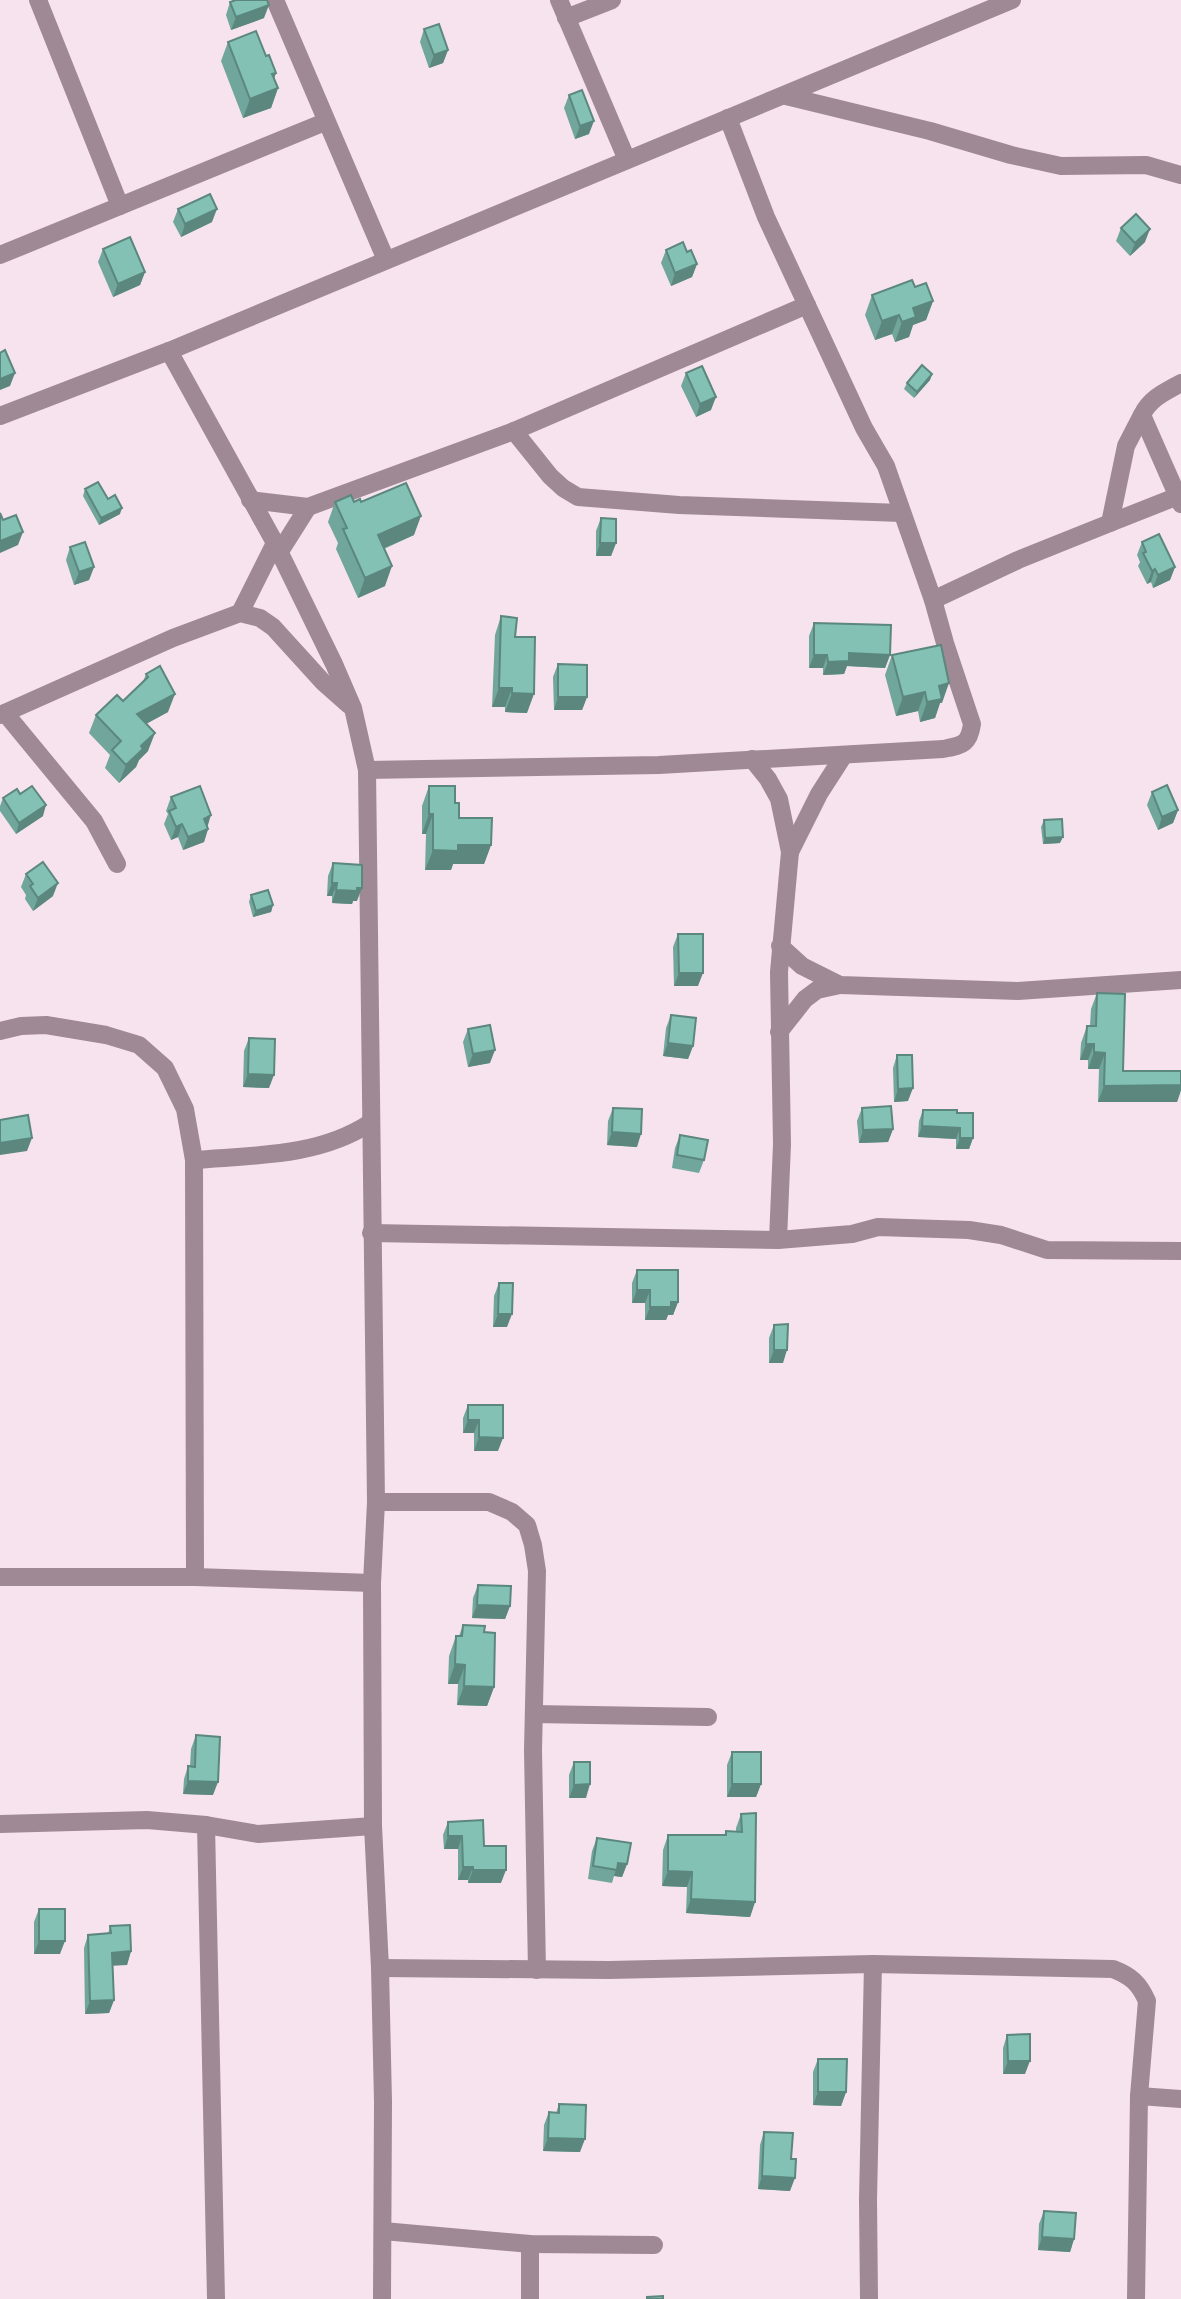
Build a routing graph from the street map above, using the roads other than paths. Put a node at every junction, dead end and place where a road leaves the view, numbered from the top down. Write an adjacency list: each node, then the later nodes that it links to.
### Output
1 (38, 0): 12 (street)
2 (275, 0): 9 (street)
3 (559, 0): 6 (street)
4 (612, 0): 6 (street)
5 (1012, 0): 7 (street)
6 (566, 18): 10 (street)
7 (786, 96): 8 (street); 11 (street)
8 (728, 118): 10 (street); 15 (street)
9 (326, 122): 12 (street); 14 (street)
10 (626, 160): 14 (street)
11 (1181, 175)
12 (120, 206): 13 (street)
13 (0, 255)
14 (386, 260): 16 (street)
15 (807, 306): 20 (street); 24 (street)
16 (169, 351): 19 (street); 21 (street)
17 (1181, 383): 18 (street)
18 (1142, 415): 22 (street); 25 (street)
19 (0, 416)
20 (514, 430): 23 (street); 24 (street)
21 (250, 500): 23 (street); 26 (street)
22 (1179, 500): 25 (street)
23 (308, 507): 26 (street)
24 (901, 513): 27 (street)
25 (1110, 523): 27 (street)
26 (277, 548): 28 (street); 29 (street)
27 (933, 600): 31 (street)
28 (240, 613): 29 (street); 30 (street)
29 (353, 708): 33 (street)
30 (2, 714): 35 (street)
31 (844, 755): 32 (street); 34 (street)
32 (752, 759): 33 (street); 34 (street)
33 (367, 770): 41 (street)
34 (790, 852): 36 (street)
35 (117, 864)
36 (780, 946): 38 (street); 40 (street)
37 (1181, 980): 38 (street)
38 (840, 985): 40 (street)
39 (0, 1031): 42 (street)
40 (779, 1032): 44 (street)
41 (370, 1123): 42 (street); 43 (street)
42 (194, 1160): 48 (street)
43 (371, 1233): 44 (street); 46 (street)
44 (778, 1240): 45 (street)
45 (1181, 1251)
46 (376, 1502): 49 (street); 50 (street)
47 (0, 1577): 48 (street)
48 (195, 1577): 49 (street)
49 (372, 1583): 54 (street)
50 (534, 1714): 51 (street); 57 (street)
51 (708, 1717)
52 (0, 1824): 53 (street)
53 (206, 1825): 54 (street); 63 (street)
54 (373, 1826): 56 (street)
55 (873, 1965): 57 (street); 58 (street); 66 (street)
56 (380, 1968): 57 (street); 60 (street)
57 (537, 1970)
58 (1139, 2096): 59 (street); 67 (street)
59 (1181, 2099)
60 (383, 2231): 61 (street); 64 (street)
61 (530, 2244): 62 (street); 65 (street)
62 (654, 2245)
63 (216, 2299)
64 (382, 2299)
65 (530, 2299)
66 (869, 2299)
67 (1136, 2299)

